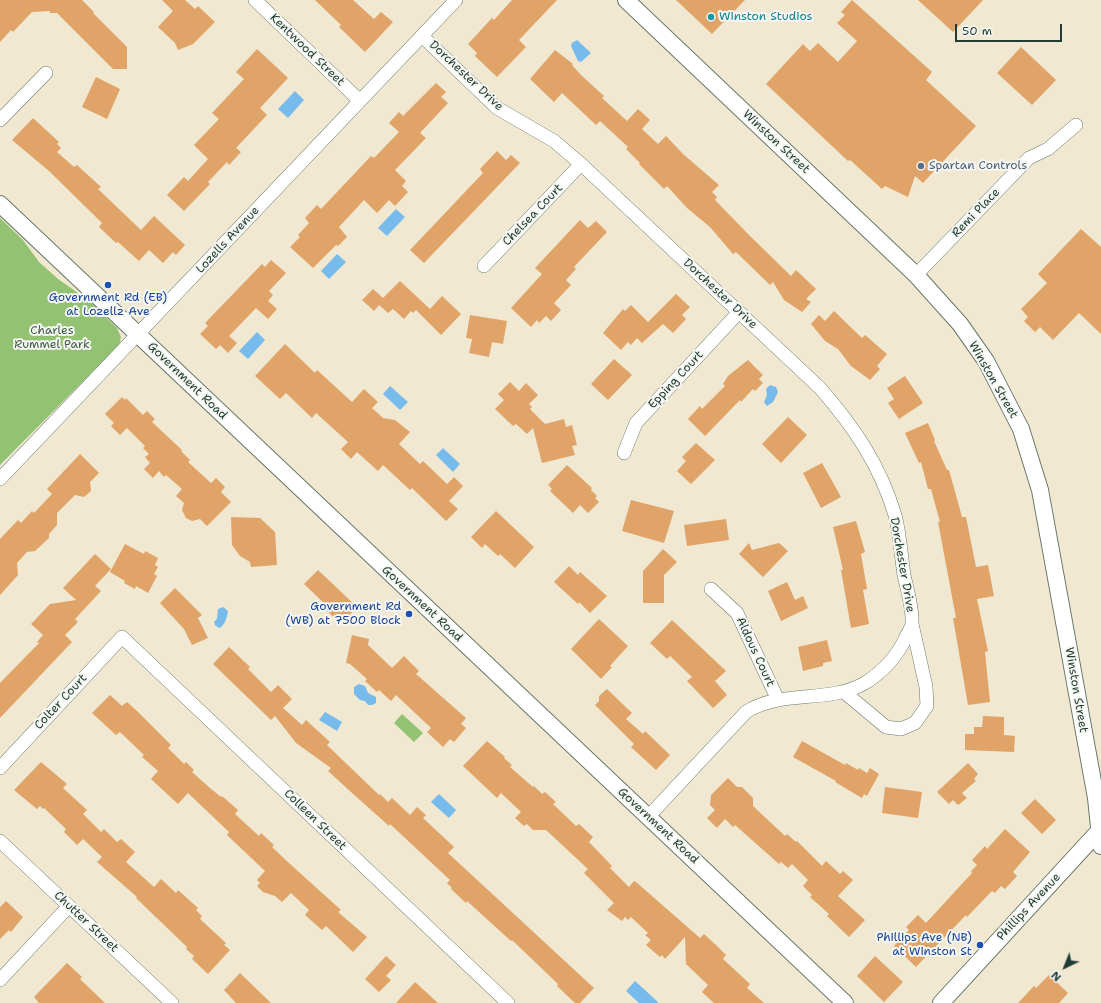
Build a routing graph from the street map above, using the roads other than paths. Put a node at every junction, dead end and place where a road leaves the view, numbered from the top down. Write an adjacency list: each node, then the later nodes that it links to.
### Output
1 (255, 0): 6 (street, Kentwood Street)
2 (456, 0): 4 (street, Lozells Avenue)
3 (626, 0): 12 (street, Winston Street)
4 (422, 36): 6 (street, Lozells Avenue); 9 (street, Dorchester Drive)
5 (46, 73): 7 (street)
6 (360, 101): 14 (street, Lozells Avenue)
7 (0, 120)
8 (1076, 125): 12 (street, Remi Place)
9 (582, 164): 11 (street, Chelsea Court); 13 (street, Dorchester Drive)
10 (0, 204): 14 (street, Government Road)
11 (484, 266)
12 (916, 275): 24 (street, Winston Street)
13 (739, 312): 15 (street, Epping Court); 18 (street, Dorchester Drive)
14 (138, 334): 16 (street, Lozells Avenue); 23 (street, Government Road)
15 (624, 453)
16 (0, 479)
17 (711, 589): 21 (street, Aldous Court)
18 (912, 624): 20 (street, Dorchester Drive); 20 (street, Dorchester Drive)
19 (122, 637): 22 (street, Colter Court); 29 (street, Colleen Street)
20 (844, 692): 21 (street, Dorchester Drive)
21 (778, 700): 23 (street, Dorchester Drive)
22 (0, 768)
23 (648, 817): 30 (street, Government Road)
24 (1100, 836): 31 (street, Phillips Avenue)
25 (0, 841): 26 (street, Chutter Street)
26 (69, 906): 27 (street); 28 (street, Chutter Street)
27 (0, 980)
28 (172, 1003)
29 (508, 1003)
30 (845, 1003)
31 (941, 1003)

